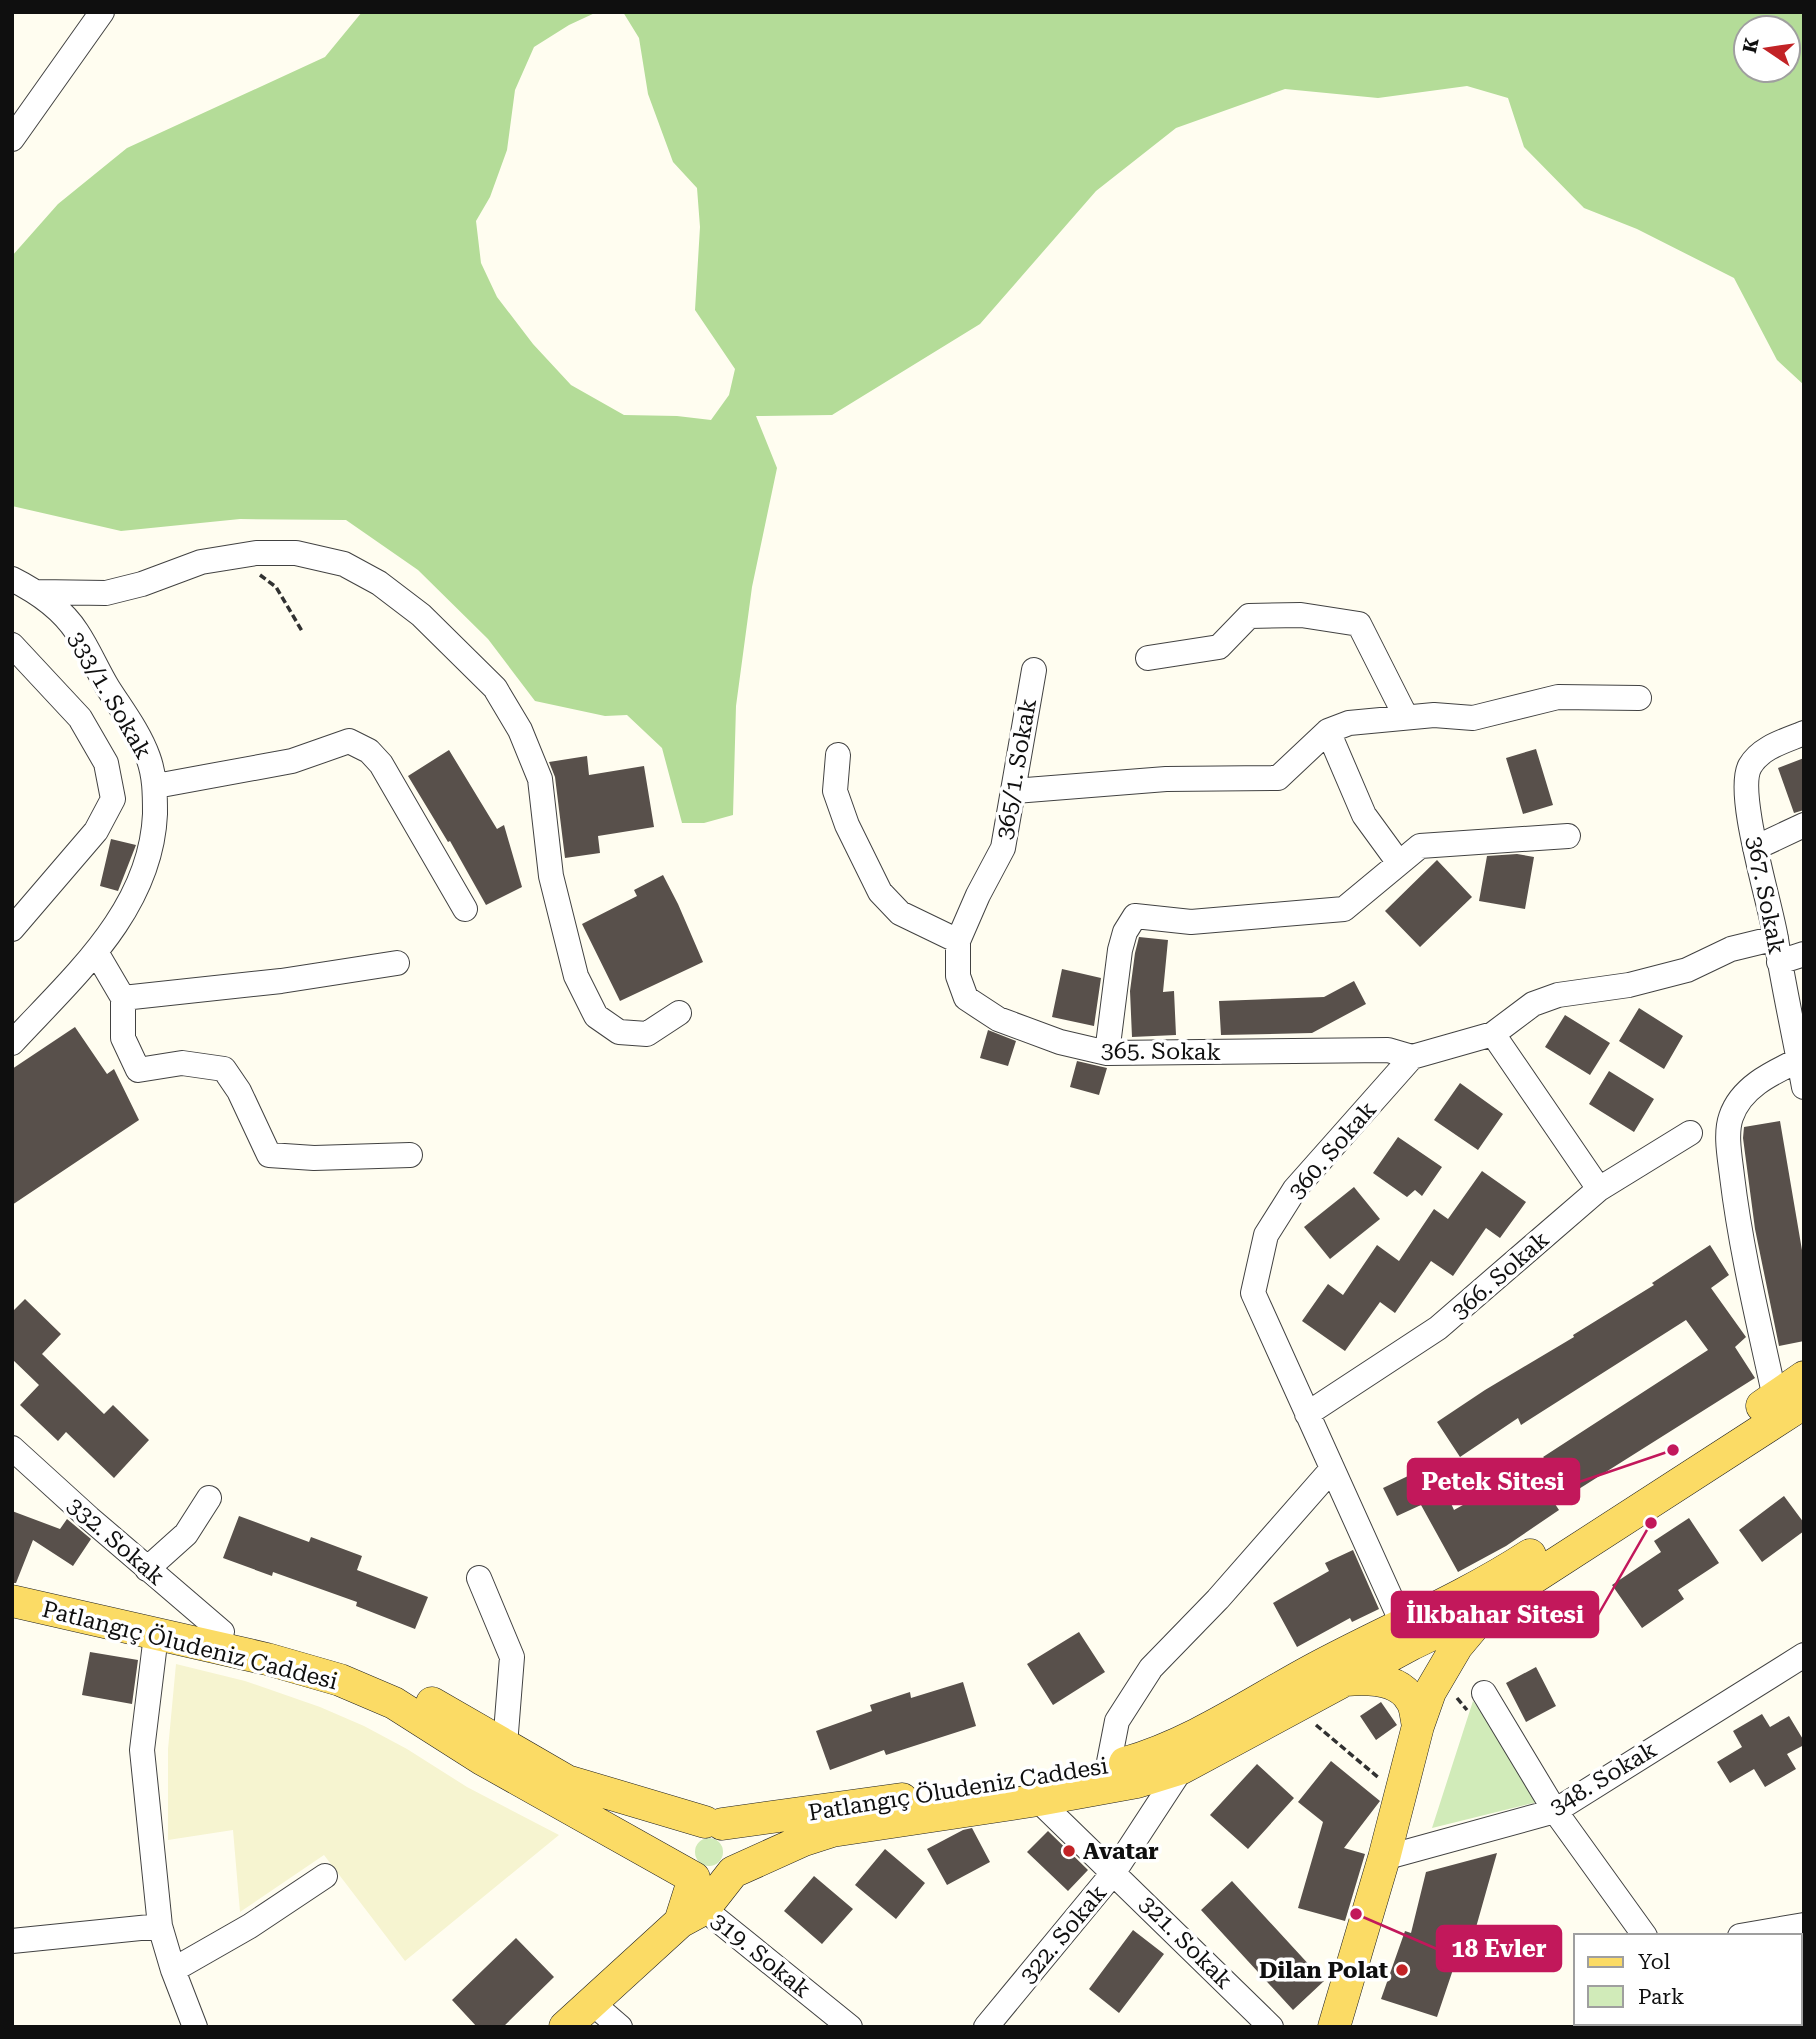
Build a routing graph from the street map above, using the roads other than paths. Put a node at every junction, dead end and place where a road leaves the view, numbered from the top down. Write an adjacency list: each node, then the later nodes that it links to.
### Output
1 (102, 12): 2 (street)
2 (12, 139)
3 (12, 579): 4 (street, 333/1. Sokak)
4 (38, 592): 13 (street, 333/1. Sokak); 27 (street)
5 (12, 645): 20 (street)
6 (1148, 658): 9 (street)
7 (1034, 670): 14 (street, 365/1. Sokak)
8 (1639, 698): 9 (street)
9 (1406, 717): 10 (street)
10 (1328, 732): 14 (street); 18 (street)
11 (1804, 733): 17 (street, 367. Sokak)
12 (838, 755): 21 (street)
13 (156, 786): 19 (street); 23 (street, 333/1. Sokak)
14 (1014, 790): 21 (street, 365/1. Sokak)
15 (1804, 825): 17 (street)
16 (1567, 836): 18 (street)
17 (1755, 848): 22 (street, 367. Sokak)
18 (1399, 863): 30 (street)
19 (465, 909)
20 (12, 929)
21 (958, 941): 30 (street, 365. Sokak)
22 (1777, 950): 24 (street); 28 (street); 32 (street, 367. Sokak)
23 (96, 952): 26 (street); 29 (street, 333/1. Sokak)
24 (1804, 954)
25 (397, 963): 26 (street)
26 (123, 998): 35 (street)
27 (679, 1013)
28 (1493, 1034): 31 (street); 36 (street)
29 (12, 1042)
30 (1107, 1053): 31 (street, 365. Sokak)
31 (1412, 1057): 39 (street, 360. Sokak)
32 (1799, 1060): 33 (street, 367. Sokak); 38 (street)
33 (1804, 1087)
34 (1690, 1133): 36 (street, 366. Sokak)
35 (410, 1155)
36 (1599, 1189): 39 (street, 366. Sokak)
37 (1804, 1377): 38 (main road, Patlangıç Öludeniz Caddesi)
38 (1789, 1400): 47 (main road, Patlangıç Öludeniz Caddesi); 50 (main road, Patlangıç Öludeniz Caddesi)
39 (1307, 1414): 41 (street, 360. Sokak)
40 (12, 1448): 43 (street, 332. Sokak)
41 (1332, 1469): 50 (street, 360. Sokak); 57 (street)
42 (209, 1498): 43 (street)
43 (147, 1569): 48 (street, 332. Sokak)
44 (479, 1578): 56 (street)
45 (12, 1584): 48 (main road, Patlangıç Öludeniz Caddesi)
46 (12, 1601): 49 (main road, Patlangıç Öludeniz Caddesi)
47 (1490, 1606): 50 (main road, Patlangıç Öludeniz Caddesi); 53 (main road)
48 (222, 1632): 56 (main road, Patlangıç Öludeniz Caddesi)
49 (156, 1634): 66 (main road, Patlangıç Öludeniz Caddesi); 68 (street)
50 (1408, 1635): 52 (main road, Patlangıç Öludeniz Caddesi); 53 (main road); 57 (main road, Patlangıç Öludeniz Caddesi)
51 (1804, 1655): 60 (street, 348. Sokak)
52 (1345, 1681): 55 (main road); 58 (main road, Patlangıç Öludeniz Caddesi)
53 (1430, 1692): 55 (main road)
54 (1484, 1693): 60 (street)
55 (1418, 1726): 62 (main road)
56 (505, 1745): 61 (main road, Patlangıç Öludeniz Caddesi)
57 (1108, 1767): 61 (main road, Patlangıç Öludeniz Caddesi)
58 (1182, 1768): 59 (main road, Patlangıç Öludeniz Caddesi); 64 (street, 322. Sokak)
59 (1038, 1800): 63 (main road, Patlangıç Öludeniz Caddesi); 64 (street, 321. Sokak)
60 (1555, 1811): 62 (street, 348. Sokak); 70 (street)
61 (713, 1823): 63 (main road); 66 (main road)
62 (1384, 1858): 81 (main road)
63 (733, 1871): 66 (main road); 67 (main road)
64 (1114, 1872): 79 (street, 322. Sokak); 80 (street, 321. Sokak)
65 (325, 1875): 73 (street)
66 (694, 1878): 67 (main road)
67 (692, 1916): 74 (main road); 78 (street, 319. Sokak)
68 (160, 1926): 72 (street); 73 (street)
69 (1804, 1926): 71 (street)
70 (1644, 1934)
71 (1753, 1934)
72 (12, 1941)
73 (173, 1970): 75 (street)
74 (591, 2001): 76 (main road); 77 (street)
75 (195, 2027)
76 (565, 2027)
77 (620, 2027)
78 (850, 2027)
79 (986, 2027)
80 (1271, 2027)
81 (1334, 2027)

